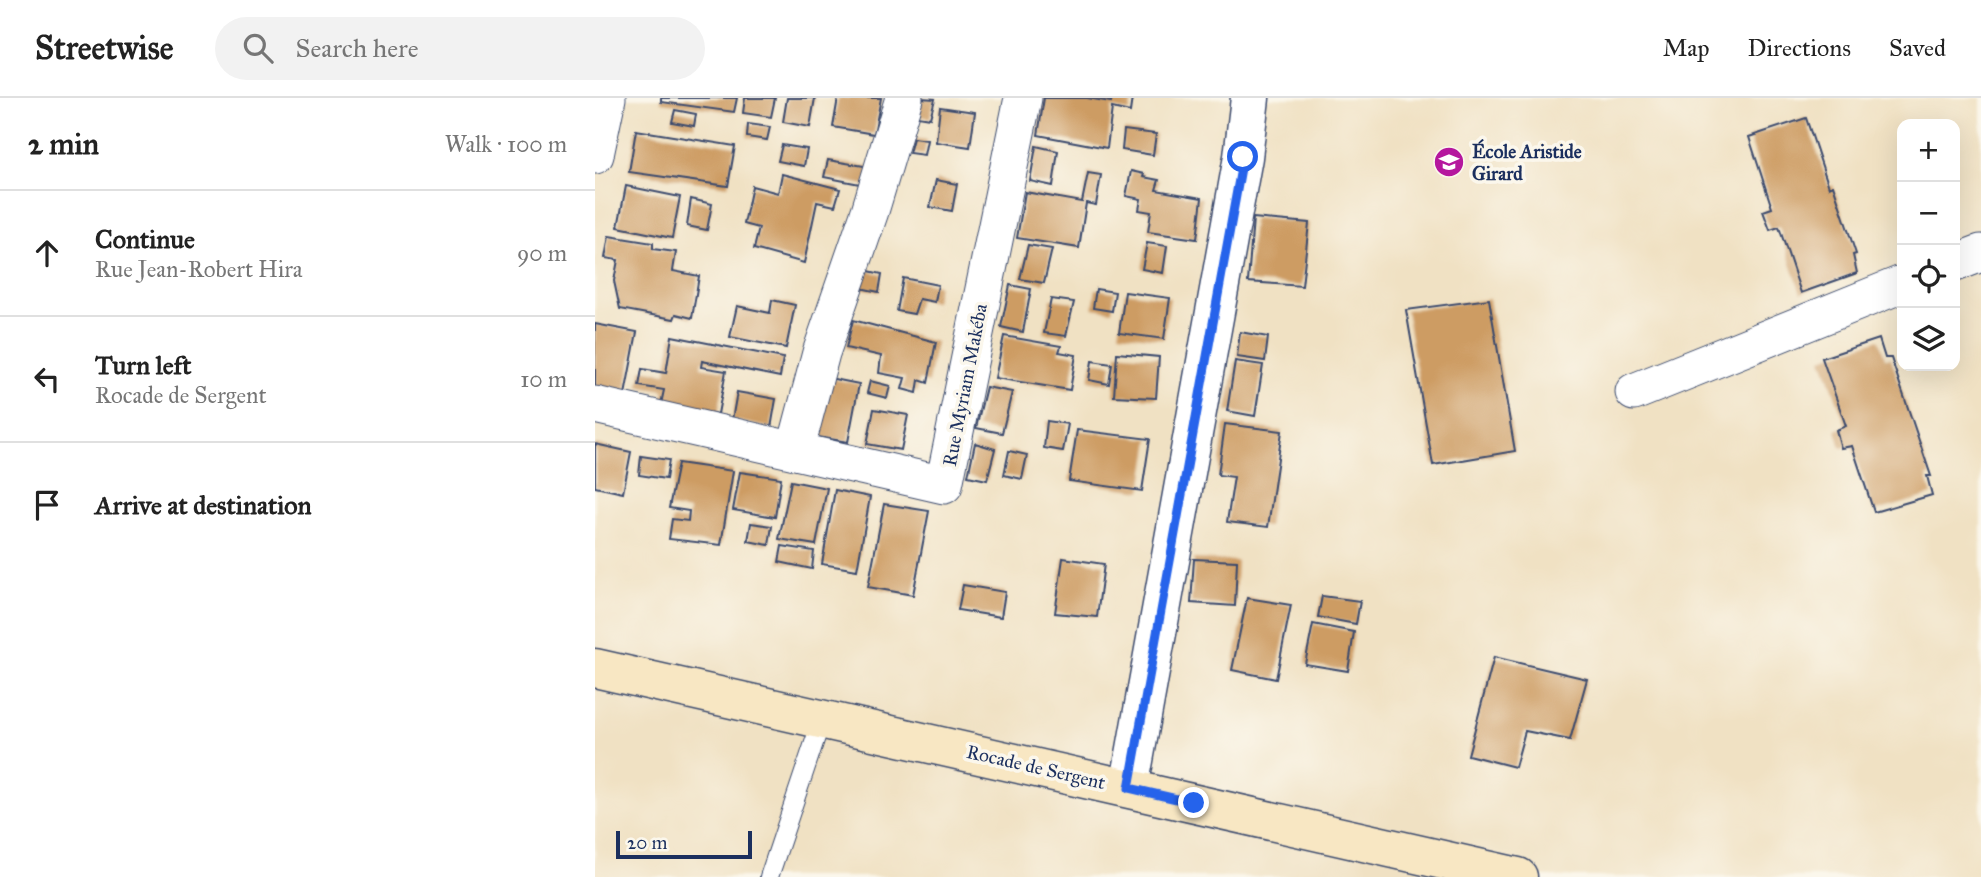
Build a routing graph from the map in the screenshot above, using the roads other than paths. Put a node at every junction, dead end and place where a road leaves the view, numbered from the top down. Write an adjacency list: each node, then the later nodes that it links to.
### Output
1 (607, 98): 5 (street)
2 (904, 98): 11 (street)
3 (1023, 98): 11 (street, Rue Myriam Makéba)
4 (1250, 98): 14 (street)
5 (595, 155)
6 (1981, 253): 7 (street)
7 (1960, 261)
8 (1897, 286): 9 (street)
9 (1635, 392)
10 (595, 405): 11 (street, Rue Myriam Makéba)
11 (795, 451)
12 (595, 668): 13 (main road, Rocade de Sergent)
13 (822, 719): 14 (main road, Rocade de Sergent); 15 (lane)
14 (1129, 788): 16 (main road, Rocade de Sergent)
15 (769, 877)
16 (1518, 877)

